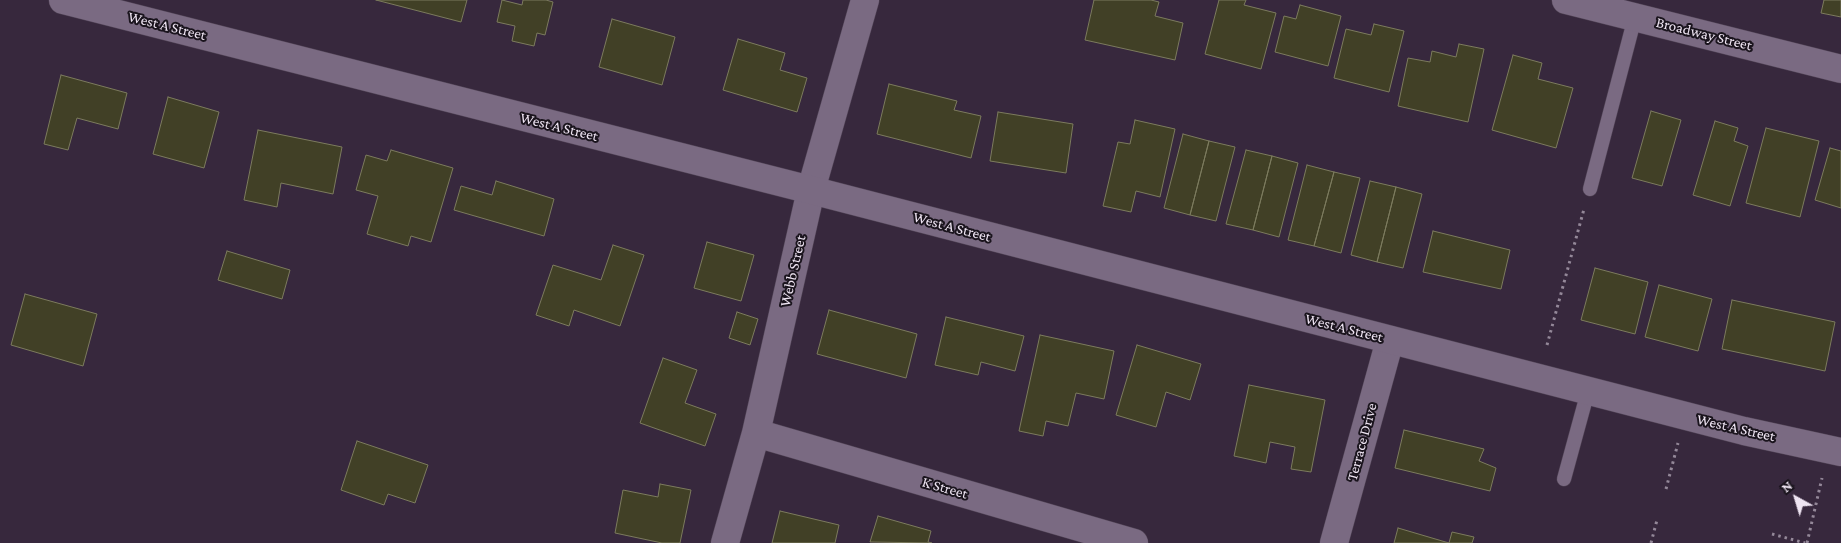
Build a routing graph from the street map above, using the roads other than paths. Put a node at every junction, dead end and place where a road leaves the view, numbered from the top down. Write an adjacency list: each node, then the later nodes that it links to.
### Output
1 (63, 0): 7 (street, West A Street)
2 (865, 0): 7 (street, Webb Street)
3 (1566, 0): 4 (street, Broadway Street)
4 (1635, 17): 5 (street, Broadway Street); 6 (lane)
5 (1841, 69)
6 (1590, 189)
7 (811, 190): 8 (street, West A Street); 10 (street, Webb Street)
8 (1390, 340): 9 (street, West A Street); 15 (street, Terrace Drive)
9 (1588, 391): 11 (street, West A Street); 12 (lane)
10 (756, 433): 13 (street, Webb Street); 14 (street, K Street)
11 (1841, 452)
12 (1564, 479)
13 (726, 543)
14 (1134, 543)
15 (1334, 543)

